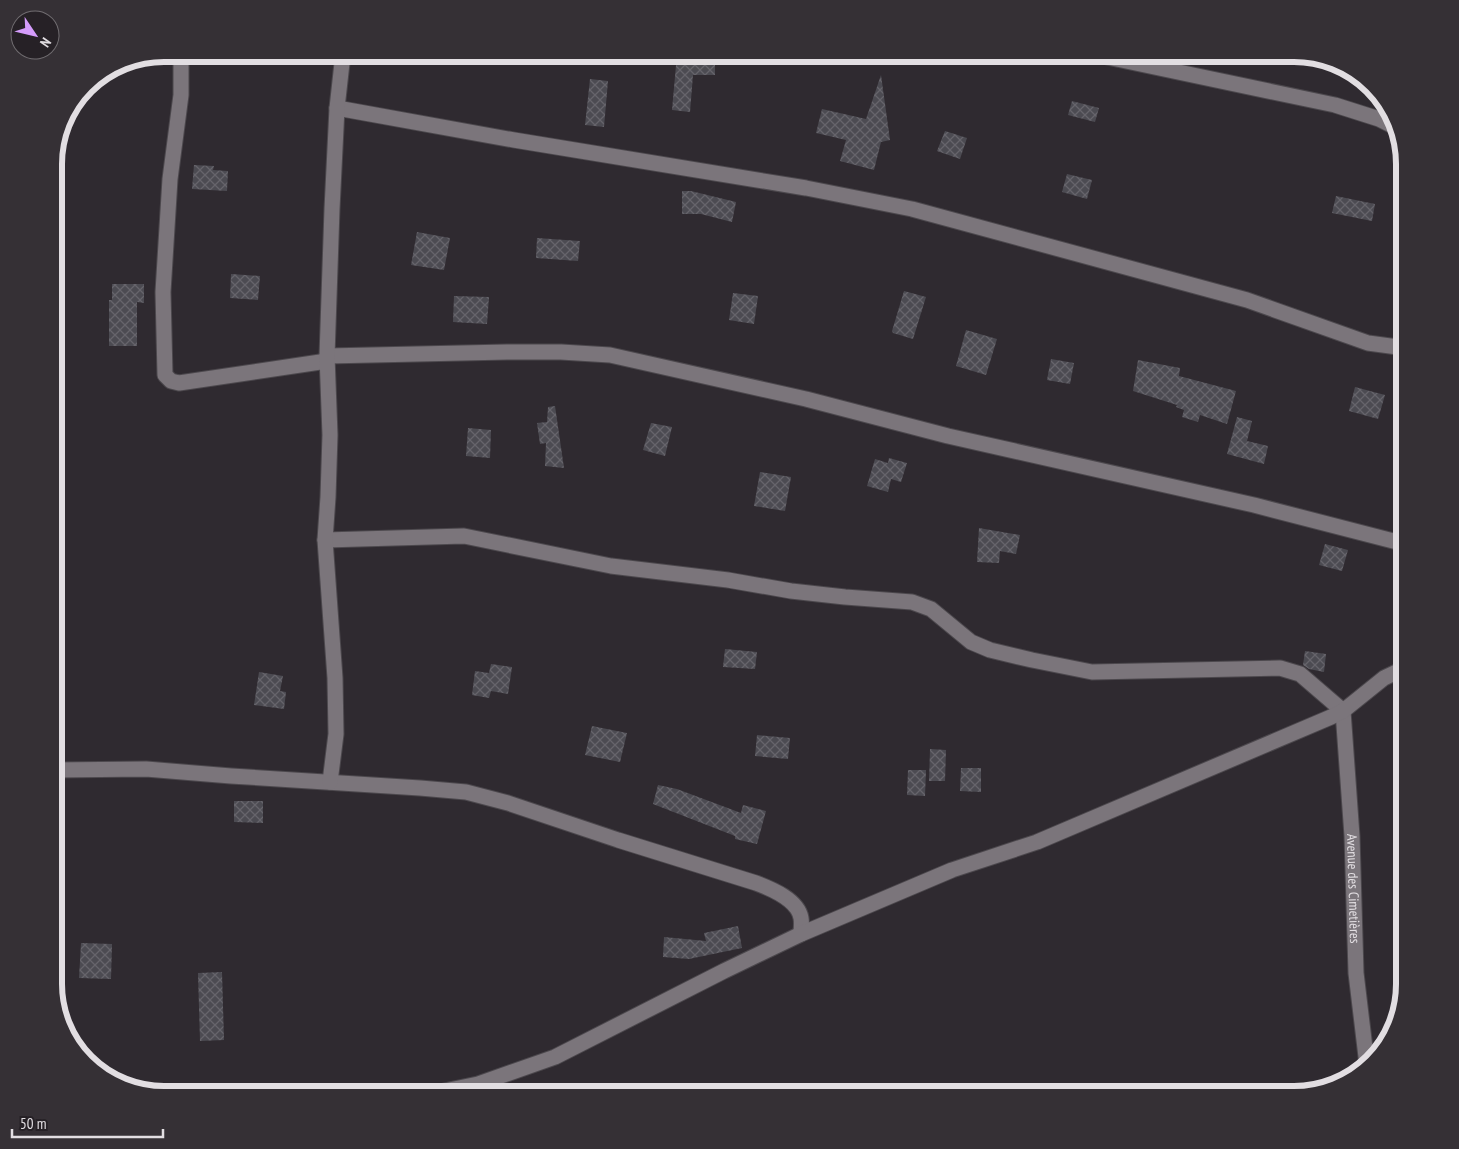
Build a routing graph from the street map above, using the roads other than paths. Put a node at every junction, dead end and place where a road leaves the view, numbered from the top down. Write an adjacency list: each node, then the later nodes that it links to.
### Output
1 (181, 62): 7 (street)
2 (342, 62): 4 (street)
3 (1131, 62): 5 (street)
4 (337, 108): 6 (street); 7 (street)
5 (1387, 123)
6 (1396, 347)
7 (327, 358): 8 (street); 9 (street)
8 (325, 540): 11 (street); 13 (street)
9 (1396, 542)
10 (1396, 672): 11 (street)
11 (1343, 711): 14 (street); 15 (street, Avenue des Cimetières)
12 (63, 770): 13 (street)
13 (330, 782): 14 (street)
14 (801, 934): 16 (street)
15 (1366, 1058)
16 (468, 1086)

